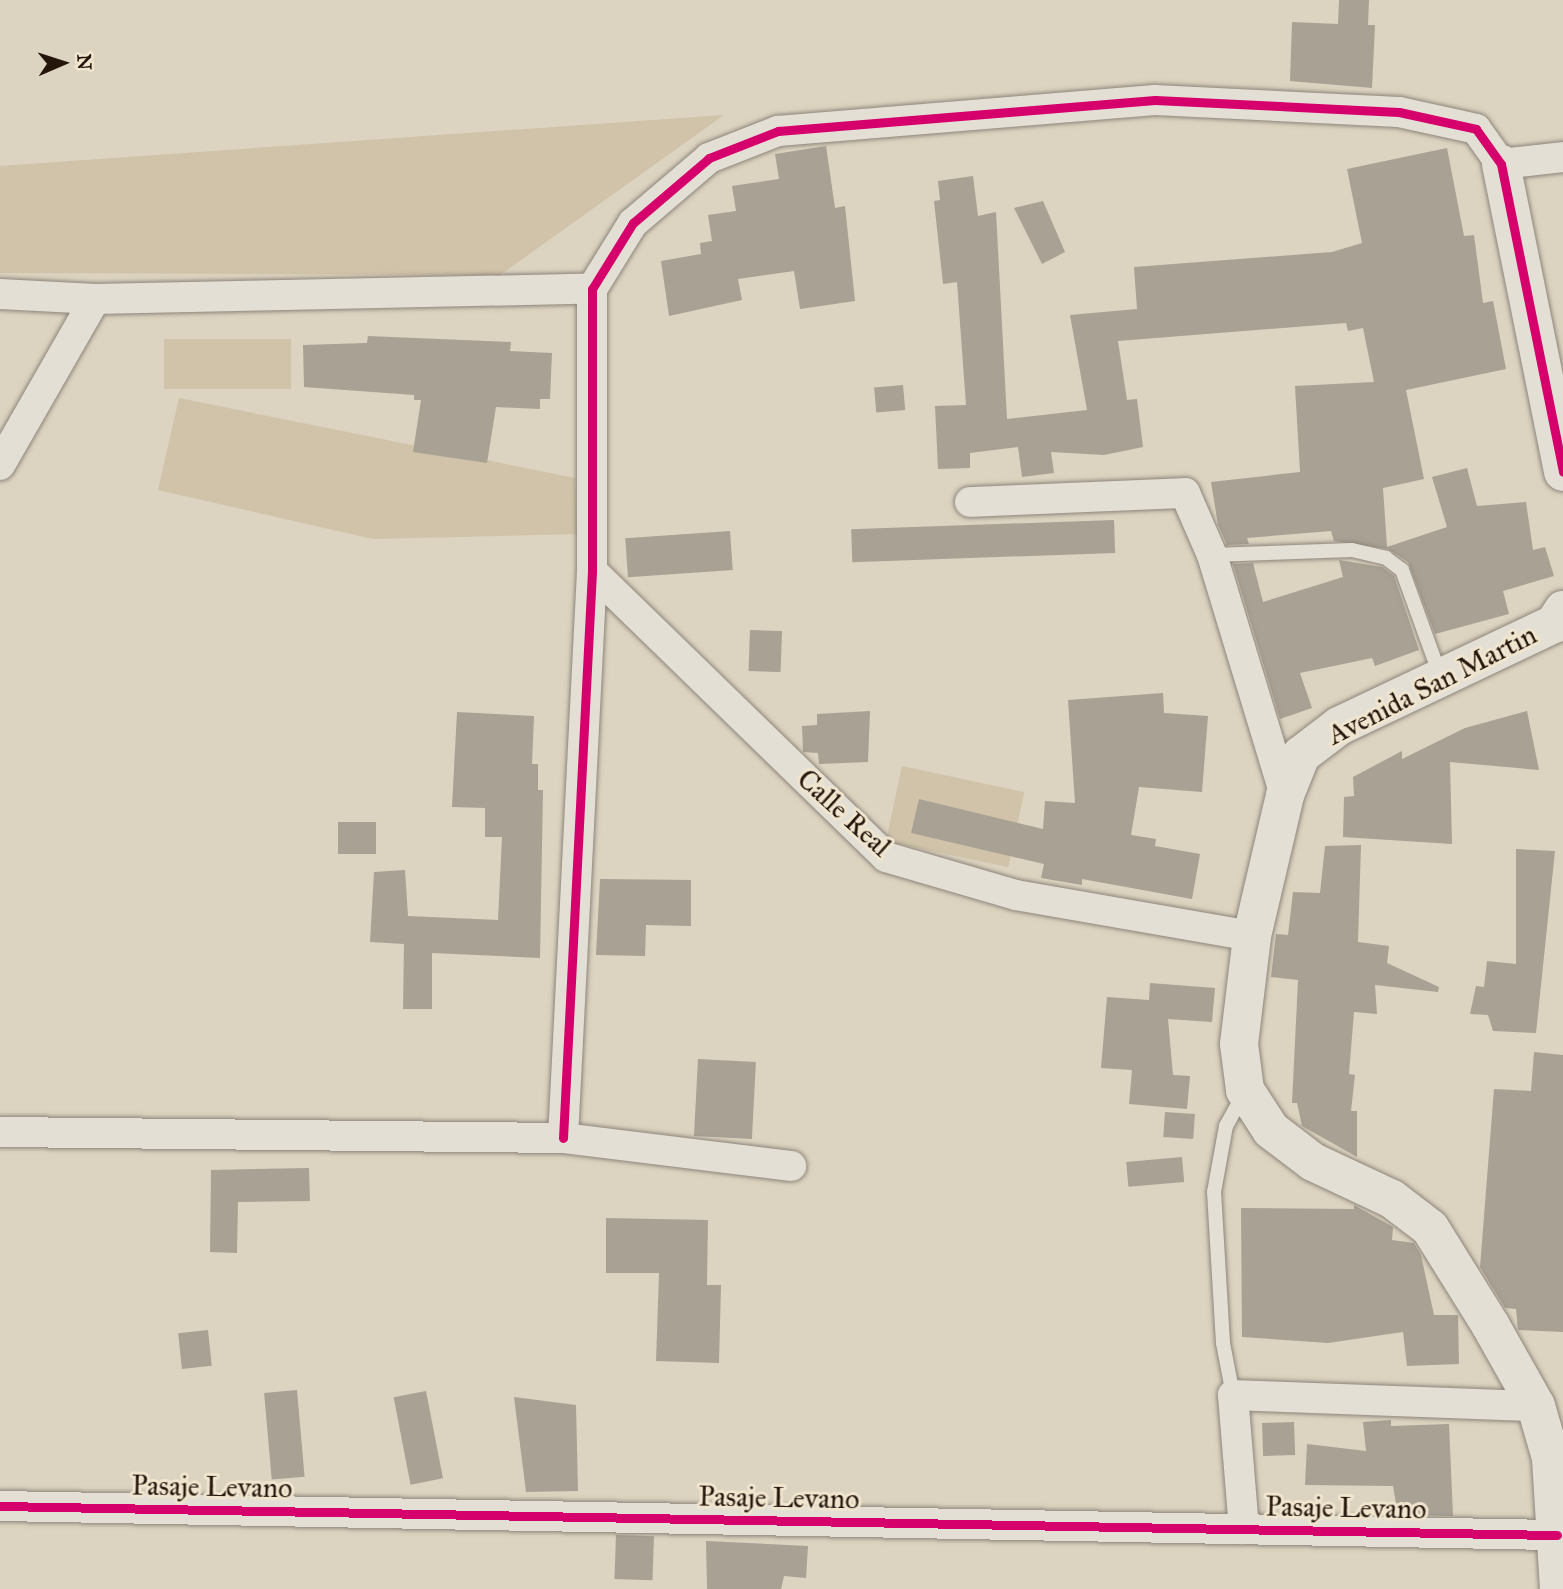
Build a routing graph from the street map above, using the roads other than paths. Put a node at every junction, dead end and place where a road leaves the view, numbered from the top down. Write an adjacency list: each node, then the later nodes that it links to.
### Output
1 (1563, 157): 2 (street)
2 (1501, 164): 3 (street); 7 (street)
3 (592, 289): 5 (street); 10 (street)
4 (0, 294): 5 (street)
5 (95, 299): 6 (street)
6 (0, 465)
7 (1563, 472)
8 (971, 502): 9 (street)
9 (1212, 555): 12 (lane); 13 (street)
10 (592, 571): 14 (street, Calle Real); 17 (street)
11 (1563, 611): 12 (street, Avenida San Martin)
12 (1441, 678): 13 (street, Avenida San Martin)
13 (1284, 795): 14 (street, Avenida San Martin)
14 (1252, 936): 15 (street, Avenida San Martin)
15 (1245, 1090): 19 (lane); 20 (street, Avenida San Martin)
16 (0, 1132): 17 (street)
17 (563, 1138): 18 (street)
18 (792, 1166)
19 (1233, 1395): 20 (street); 23 (street)
20 (1536, 1406): 21 (street, Avenida San Martin)
21 (1555, 1443): 24 (street, Avenida San Martin)
22 (0, 1506): 23 (street, Pasaje Levano)
23 (1244, 1529): 24 (street, Pasaje Levano)
24 (1558, 1535): 25 (street, Avenida San Martin)
25 (1559, 1589)

